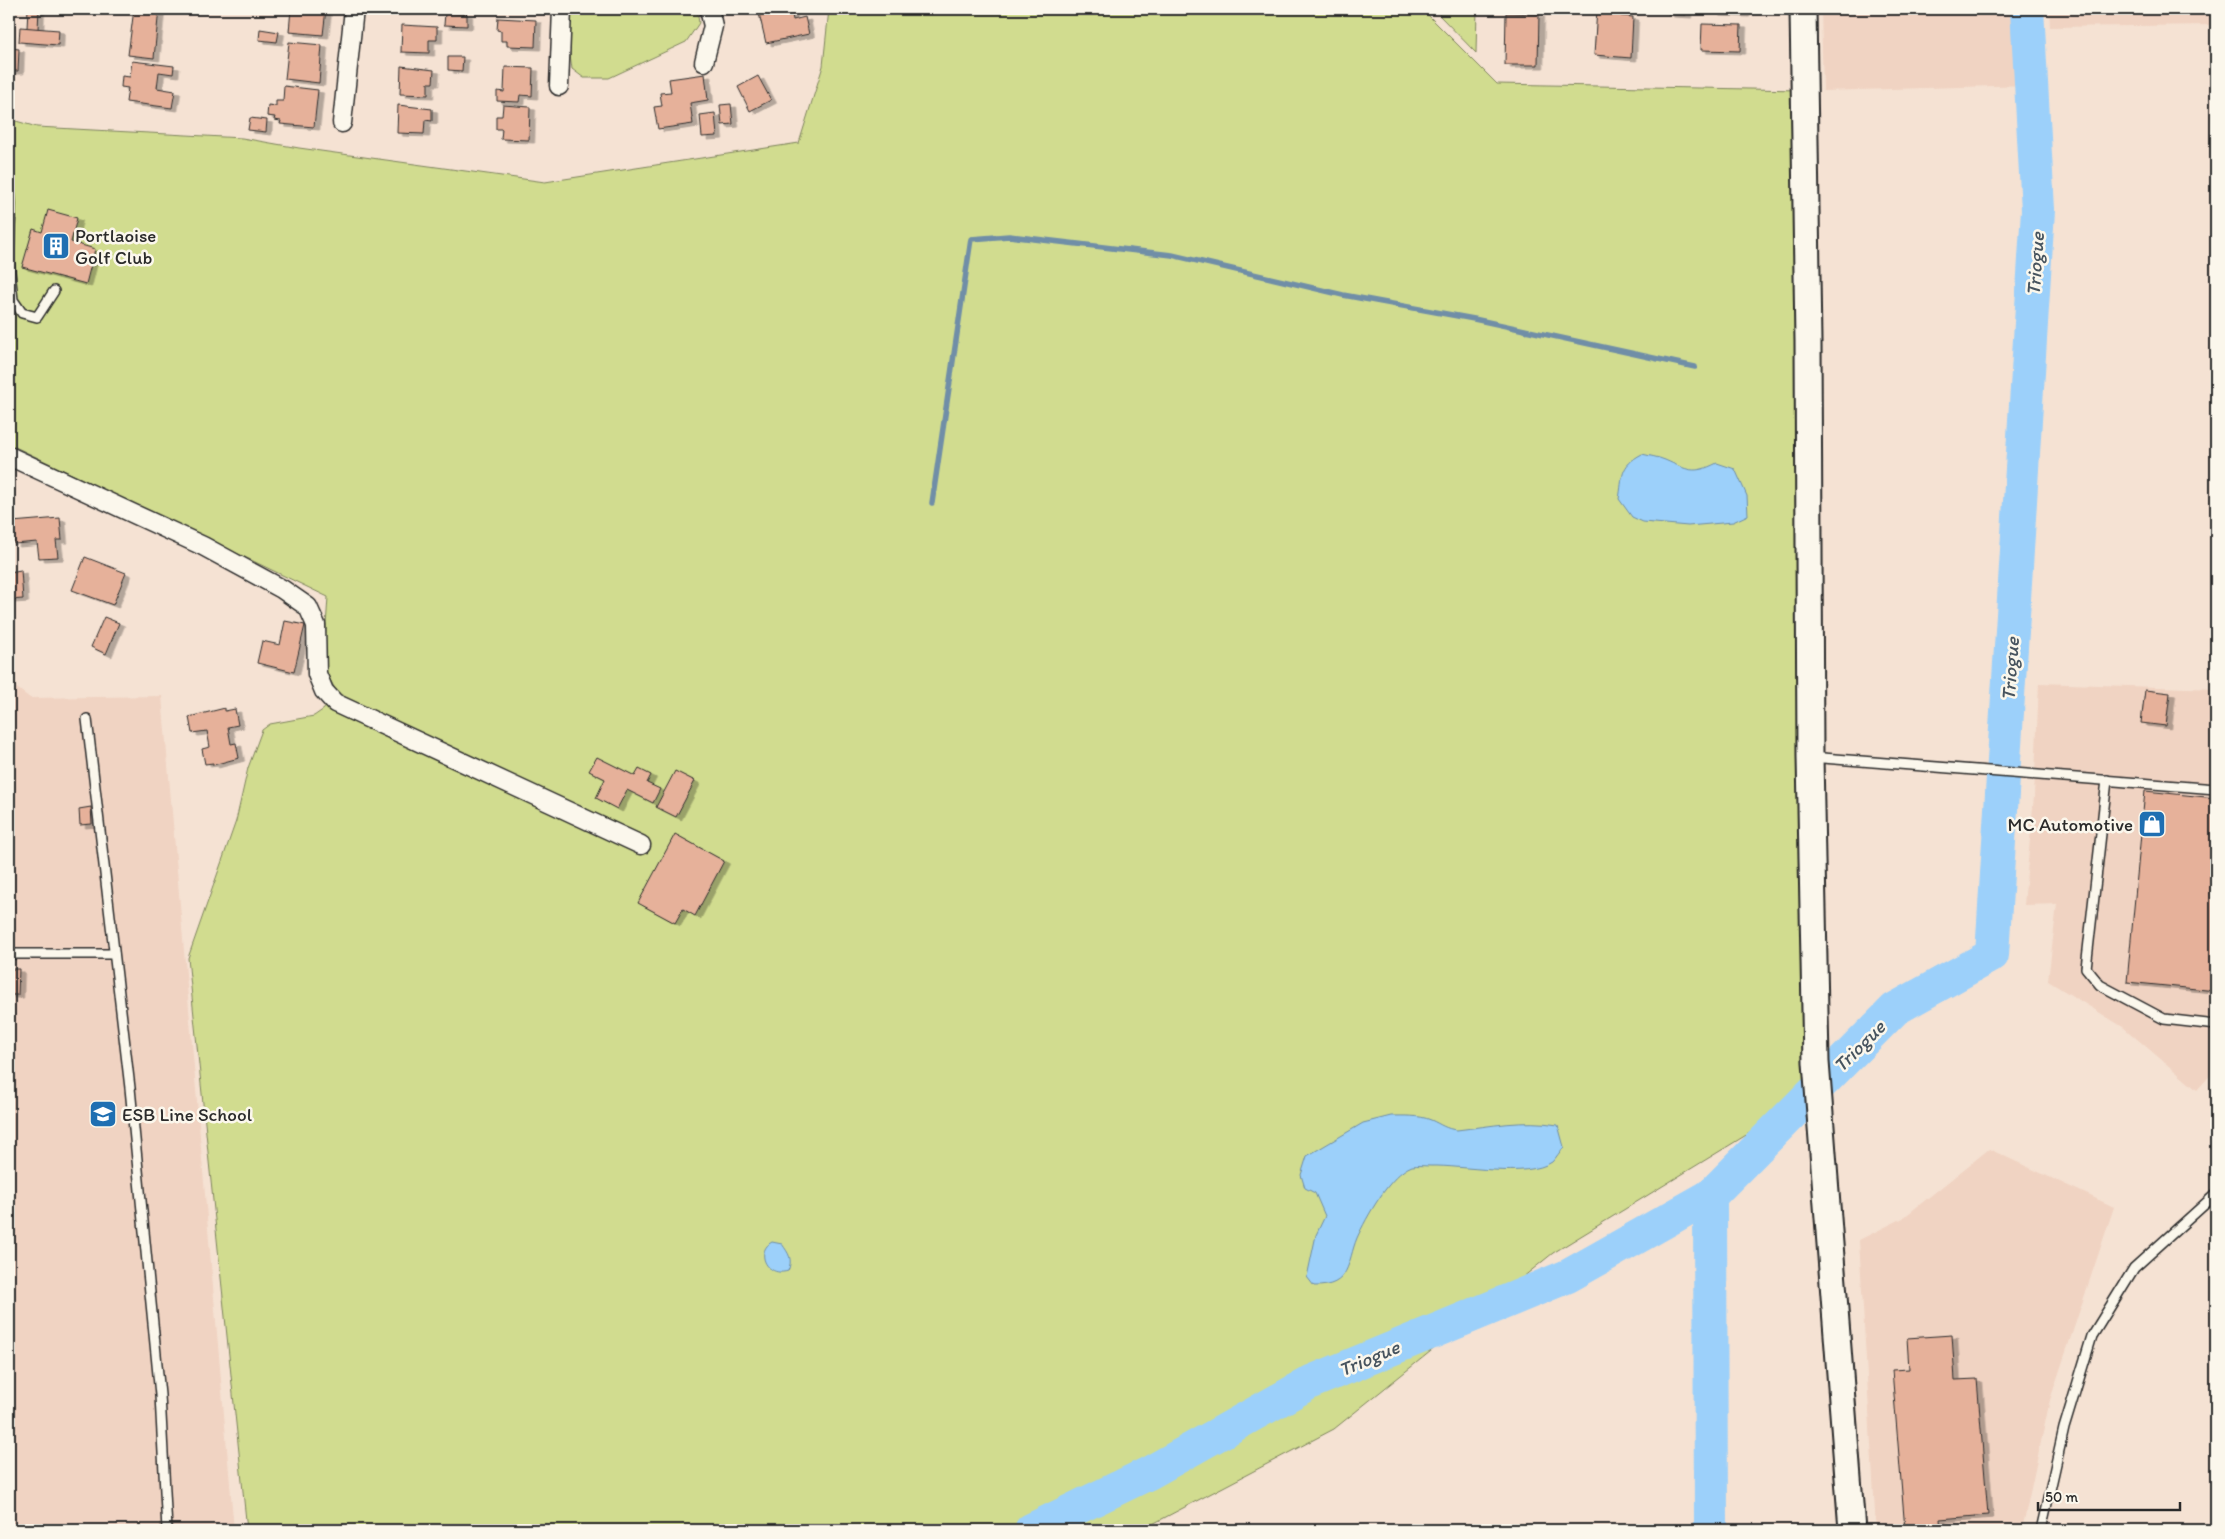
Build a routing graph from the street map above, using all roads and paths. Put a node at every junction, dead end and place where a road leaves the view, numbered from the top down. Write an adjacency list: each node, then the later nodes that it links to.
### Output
1 (354, 9): 7 (street)
2 (562, 9): 6 (street)
3 (709, 9): 5 (street)
4 (1803, 9): 14 (main road)
5 (704, 62)
6 (559, 86)
7 (342, 123)
8 (9, 180): 9 (lane)
9 (9, 250)
10 (9, 263): 11 (lane)
11 (54, 291)
12 (9, 456): 17 (street)
13 (87, 718): 19 (lane)
14 (1810, 757): 15 (lane); 23 (main road)
15 (2107, 780): 16 (lane); 20 (lane)
16 (2216, 789)
17 (641, 845)
18 (9, 954): 19 (lane)
19 (114, 954): 22 (lane)
20 (2216, 1025)
21 (2216, 1194): 24 (lane)
22 (167, 1530)
23 (1852, 1530)
24 (2041, 1530)

